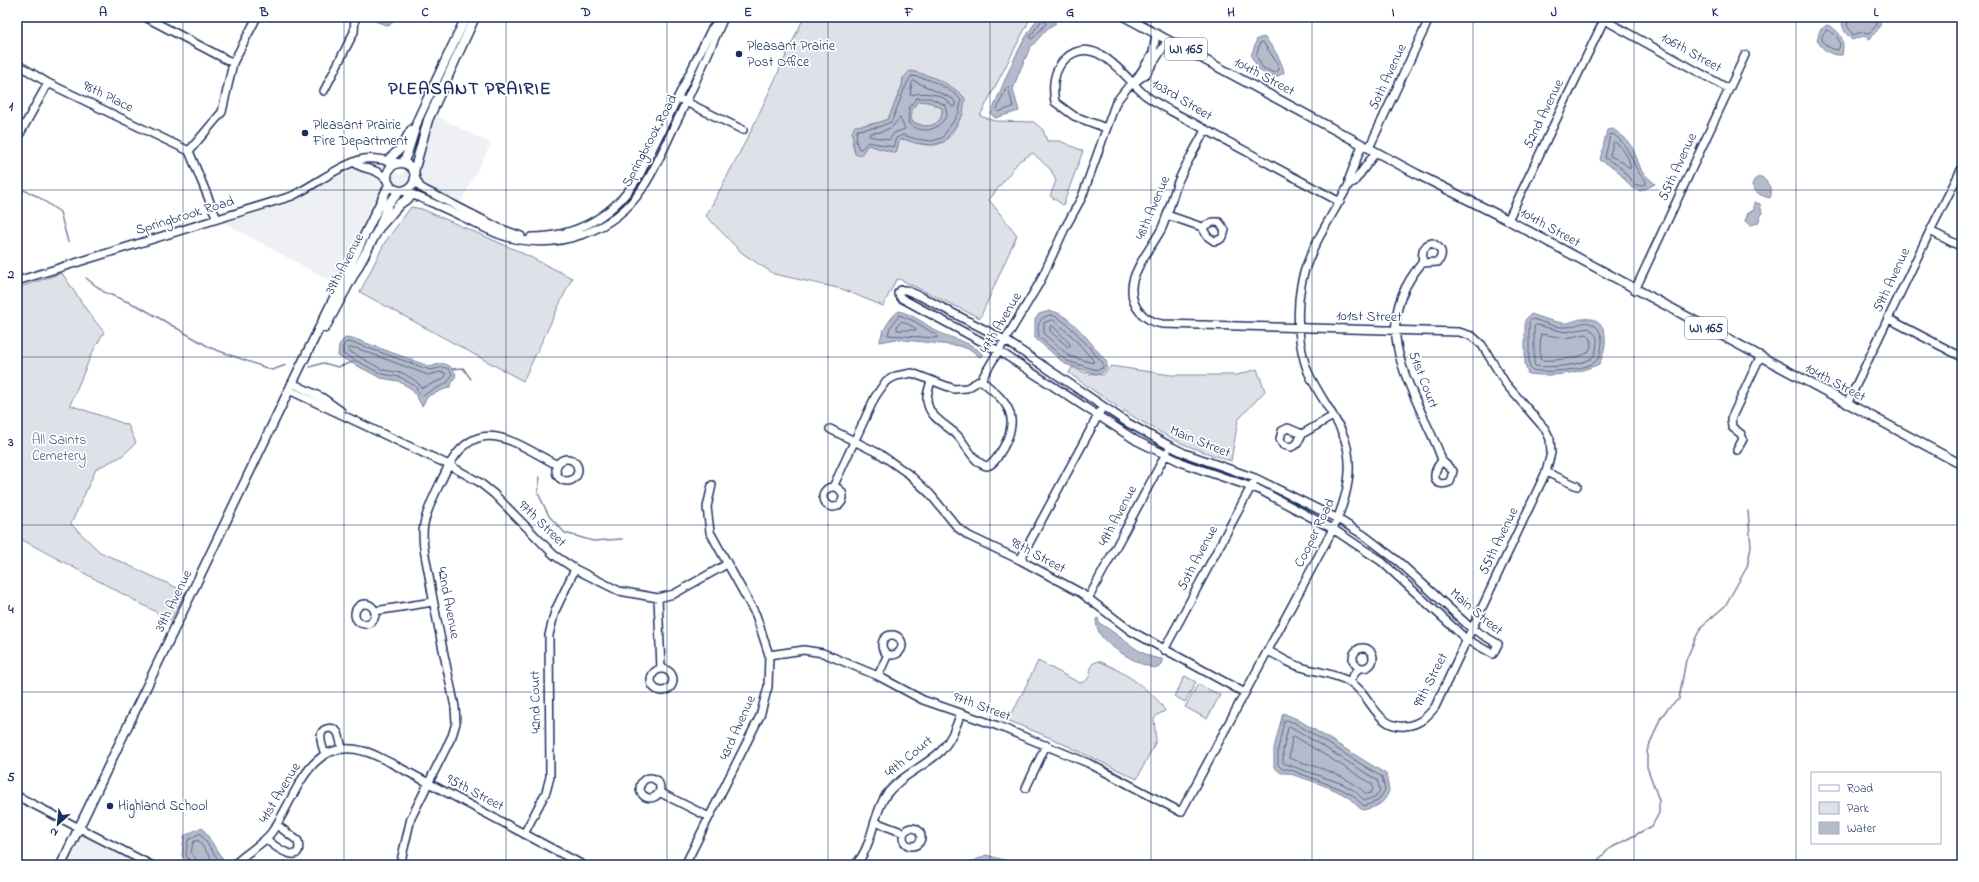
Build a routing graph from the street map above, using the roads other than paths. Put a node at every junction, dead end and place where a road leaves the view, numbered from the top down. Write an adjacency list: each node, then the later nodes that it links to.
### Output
1 (145, 17): 14 (street)
2 (257, 17): 14 (street)
3 (356, 17): 18 (street)
4 (466, 17): 21 (main road)
5 (475, 17): 32 (main road)
6 (723, 17): 19 (street, Springbrook Road); 20 (street, Springbrook Road)
7 (1125, 17): 10 (main road, 104th Street / WI 165)
8 (1430, 17): 26 (street, 50th Avenue)
9 (1601, 18): 17 (street, 106th Street); 40 (street, 52nd Avenue)
10 (1156, 34): 11 (main road, 104th Street / WI 165); 16 (street)
11 (1168, 40): 16 (street); 26 (main road, 104th Street / WI 165)
12 (1745, 55): 17 (street, 55th Avenue)
13 (17, 64): 15 (street, 98th Place)
14 (233, 64): 27 (street)
15 (48, 83): 25 (street); 27 (street, 98th Place)
16 (1134, 83): 22 (street, 47th Avenue); 22 (street, 103rd Street); 24 (street, 103rd Street)
17 (1729, 88): 47 (street, 55th Avenue)
18 (324, 91)
19 (678, 97): 20 (street); 32 (street, Springbrook Road)
20 (686, 102): 23 (street); 36 (street, Springbrook Road)
21 (418, 119): 28 (main road); 30 (main road)
22 (1106, 128): 52 (street, 47th Avenue)
23 (743, 130)
24 (1205, 130): 37 (street, 103rd Street); 38 (street, 48th Avenue)
25 (17, 139)
26 (1369, 148): 34 (street, Cooper Road); 34 (street, Cooper Road); 40 (main road, 104th Street / WI 165)
27 (189, 151): 39 (street)
28 (387, 161): 29 (street, Springbrook Road); 30 (street, Springbrook Road)
29 (355, 163): 33 (street); 39 (street, Springbrook Road)
30 (401, 163): 32 (main road); 33 (main road)
31 (1962, 168): 43 (street, 59th Avenue)
32 (414, 175): 35 (main road)
33 (388, 182): 35 (main road); 53 (main road, 39th Avenue)
34 (1350, 183): 37 (street, Cooper Road)
35 (402, 191): 36 (street, Springbrook Road); 42 (main road, 39th Avenue)
36 (413, 194): 42 (main road)
37 (1340, 202): 50 (street, Cooper Road)
38 (1168, 215): 41 (street); 48 (street, 48th Avenue)
39 (217, 219): 46 (street, Springbrook Road)
40 (1508, 220): 47 (main road, 104th Street / WI 165)
41 (1202, 227)
42 (379, 228): 53 (main road, 39th Avenue)
43 (1930, 231): 44 (street); 49 (street, 59th Avenue)
44 (1962, 247)
45 (1422, 263): 51 (street, 51st Court)
46 (17, 281)
47 (1635, 290): 55 (main road, 104th Street / WI 165)
48 (1133, 299): 50 (street, 101st Street)
49 (1889, 319): 56 (street); 60 (street, 59th Avenue)
50 (1300, 328): 51 (street, 101st Street); 62 (street, Cooper Road)
51 (1395, 331): 69 (street, 101st Street); 71 (street, 51st Court)
52 (1005, 340): 54 (street, 47th Avenue); 54 (street, Main Street); 61 (street, Main Street)
53 (310, 348): 59 (main road, 39th Avenue)
54 (999, 351): 57 (street, 47th Avenue); 63 (street, Main Street)
55 (1760, 357): 60 (main road, 104th Street / WI 165); 68 (street)
56 (1962, 357)
57 (981, 380): 58 (street); 58 (street)
58 (931, 381): 66 (street)
59 (290, 386): 72 (street, 97th Street); 114 (main road, 39th Avenue)
60 (1847, 404): 74 (main road, 104th Street / WI 165)
61 (1103, 407): 63 (street); 67 (street, Main Street)
62 (1333, 416): 65 (street); 81 (street, Cooper Road)
63 (1098, 417): 70 (street, Main Street); 83 (street)
64 (830, 430): 66 (street, 98th Street)
65 (1302, 434)
66 (854, 441): 78 (street); 83 (street, 98th Street)
67 (1170, 446): 70 (street, 49th Avenue); 76 (street, Main Street)
68 (1737, 450)
69 (1551, 453): 75 (street, 55th Avenue)
70 (1165, 456): 80 (street, Main Street); 87 (street, 49th Avenue)
71 (1442, 461)
72 (449, 465): 73 (street, 42nd Avenue); 85 (street, 97th Street); 88 (street, 42nd Avenue)
73 (557, 465)
74 (1962, 465)
75 (1546, 472): 79 (street); 90 (street, 55th Avenue)
76 (1255, 478): 80 (street, 50th Avenue); 81 (street, Main Street)
77 (712, 485): 84 (street, 43rd Avenue)
78 (834, 485)
79 (1577, 486)
80 (1251, 487): 82 (street, Main Street); 92 (street, 50th Avenue)
81 (1338, 519): 82 (street, Cooper Road); 90 (street, Main Street)
82 (1333, 529): 91 (street, Main Street); 93 (street, Cooper Road)
83 (1020, 560): 87 (street, 98th Street)
84 (727, 564): 86 (street, 97th Street); 94 (street, 43rd Avenue)
85 (575, 569): 86 (street, 97th Street); 116 (street, 42nd Court)
86 (658, 598): 97 (street)
87 (1088, 599): 92 (street, 98th Street)
88 (434, 602): 89 (street); 106 (street, 42nd Avenue)
89 (375, 611)
90 (1471, 628): 91 (street, 55th Avenue); 91 (street, Main Street)
91 (1466, 639): 99 (street, 99th Street)
92 (1164, 650): 100 (street, 98th Street)
93 (1268, 651): 99 (street, 99th Street); 100 (street, Cooper Road)
94 (769, 654): 98 (street, 97th Street); 111 (street, 43rd Avenue)
95 (888, 654): 98 (street)
96 (1359, 667): 99 (street)
97 (661, 669)
98 (878, 676): 101 (street, 97th Street)
99 (1349, 682)
100 (1245, 694): 110 (street, Cooper Road)
101 (961, 713): 102 (street, 97th Street); 112 (street, 49th Court)
102 (1046, 745): 107 (street); 110 (street, 97th Street)
103 (342, 749): 104 (street, 41st Avenue); 105 (street, 41st Avenue); 105 (street)
104 (354, 749): 106 (street, 95th Street)
105 (325, 754): 113 (street, 41st Avenue)
106 (428, 783): 116 (street, 95th Street); 121 (street, 42nd Avenue)
107 (1026, 788)
108 (659, 792): 111 (street)
109 (17, 796): 114 (street)
110 (1180, 812)
111 (709, 817): 123 (street, 43rd Avenue)
112 (875, 822): 115 (street); 124 (street, 49th Court)
113 (277, 825): 117 (street, 41st Avenue); 117 (street)
114 (79, 829): 118 (main road, 39th Avenue); 119 (street)
115 (904, 833)
116 (524, 834): 122 (street, 95th Street)
117 (266, 839): 120 (street, 41st Avenue)
118 (61, 865)
119 (151, 865)
120 (234, 865)
121 (400, 865)
122 (583, 865)
123 (685, 865)
124 (855, 865)

